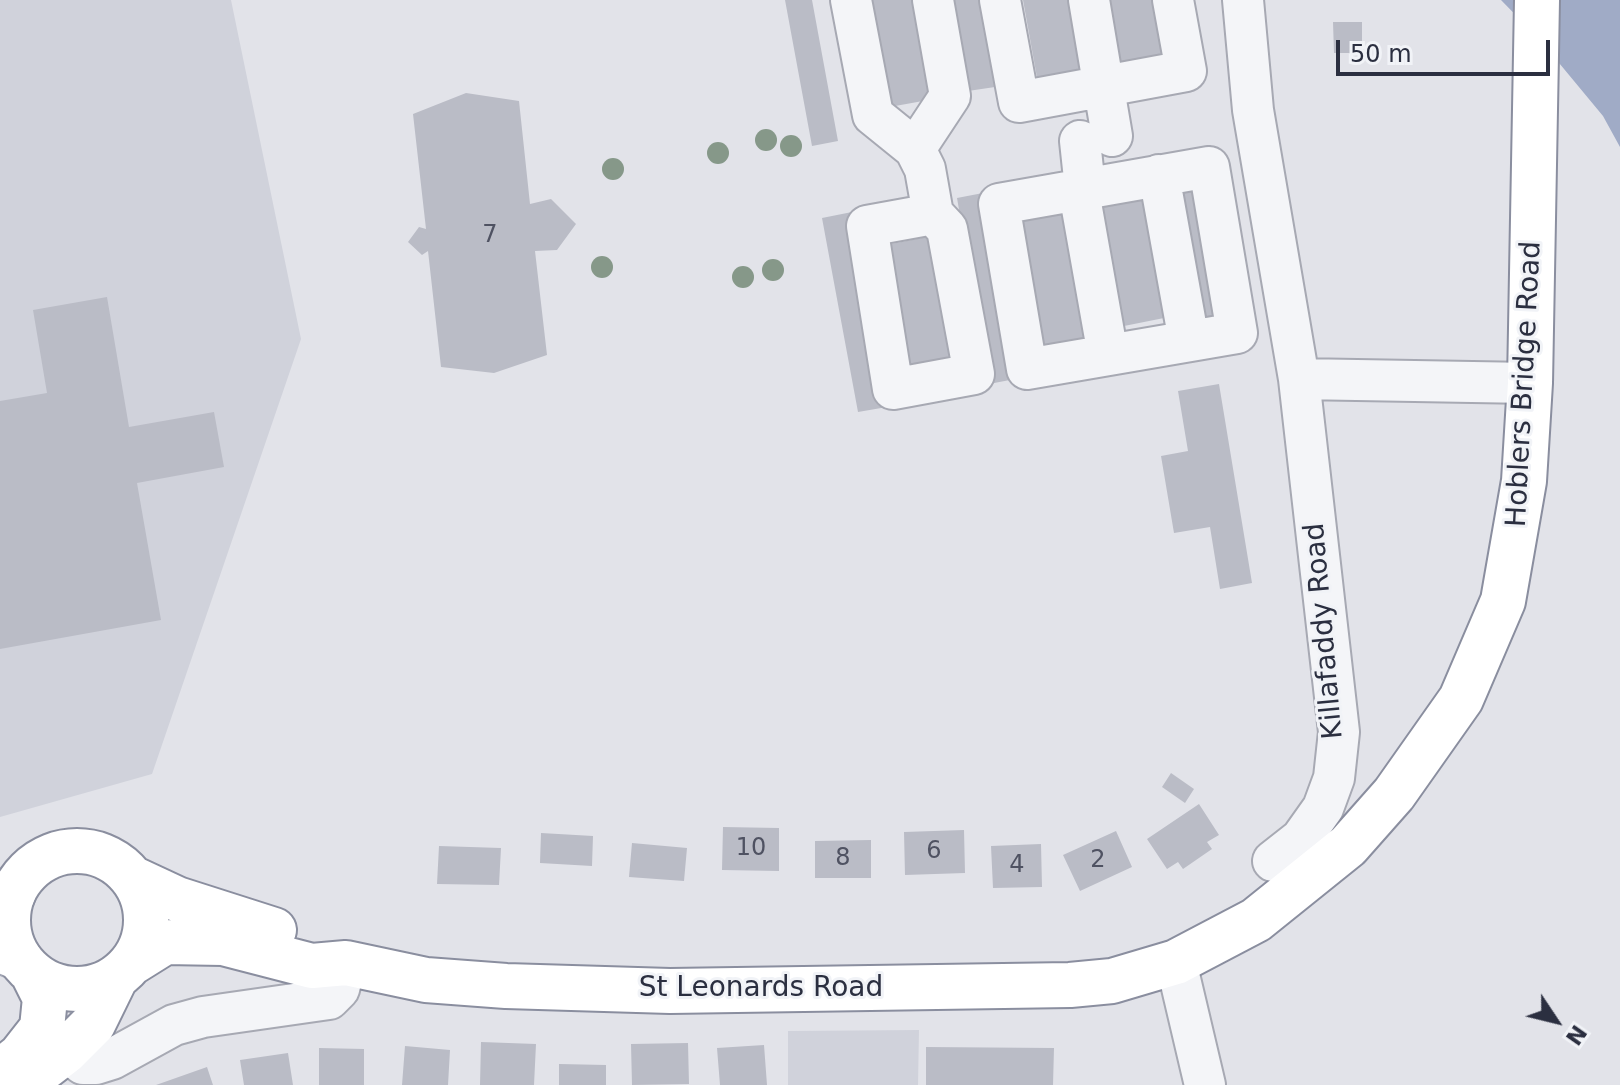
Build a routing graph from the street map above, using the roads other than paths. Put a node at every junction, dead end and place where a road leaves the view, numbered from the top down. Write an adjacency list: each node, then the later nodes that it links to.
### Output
1 (825, 0): 10 (street)
2 (851, 0): 10 (street)
3 (933, 0): 10 (street)
4 (1000, 0): 9 (street)
5 (1089, 0): 9 (street)
6 (1173, 0): 9 (street)
7 (1243, 0): 14 (street, Killafaddy Road)
8 (1537, 0): 15 (highway, Hoblers Bridge Road)
9 (1104, 86): 11 (street)
10 (920, 159): 12 (street)
11 (1085, 188): 13 (street); 13 (street); 13 (street)
12 (933, 214)
13 (1108, 355)
14 (1299, 379): 15 (street); 16 (street, Killafaddy Road)
15 (1530, 383): 20 (highway, Hoblers Bridge Road)
16 (1273, 861)
17 (134, 879): 18 (highway); 21 (highway, St Leonards Road); 22 (highway)
18 (7, 896): 19 (highway)
19 (18, 961): 22 (highway); 24 (highway)
20 (1176, 962): 21 (highway, St Leonards Road); 26 (street)
21 (346, 963): 22 (highway, St Leonards Road); 23 (street)
22 (124, 969): 23 (highway)
23 (66, 1051): 25 (highway)
24 (0, 1072)
25 (22, 1085)
26 (1205, 1085)

